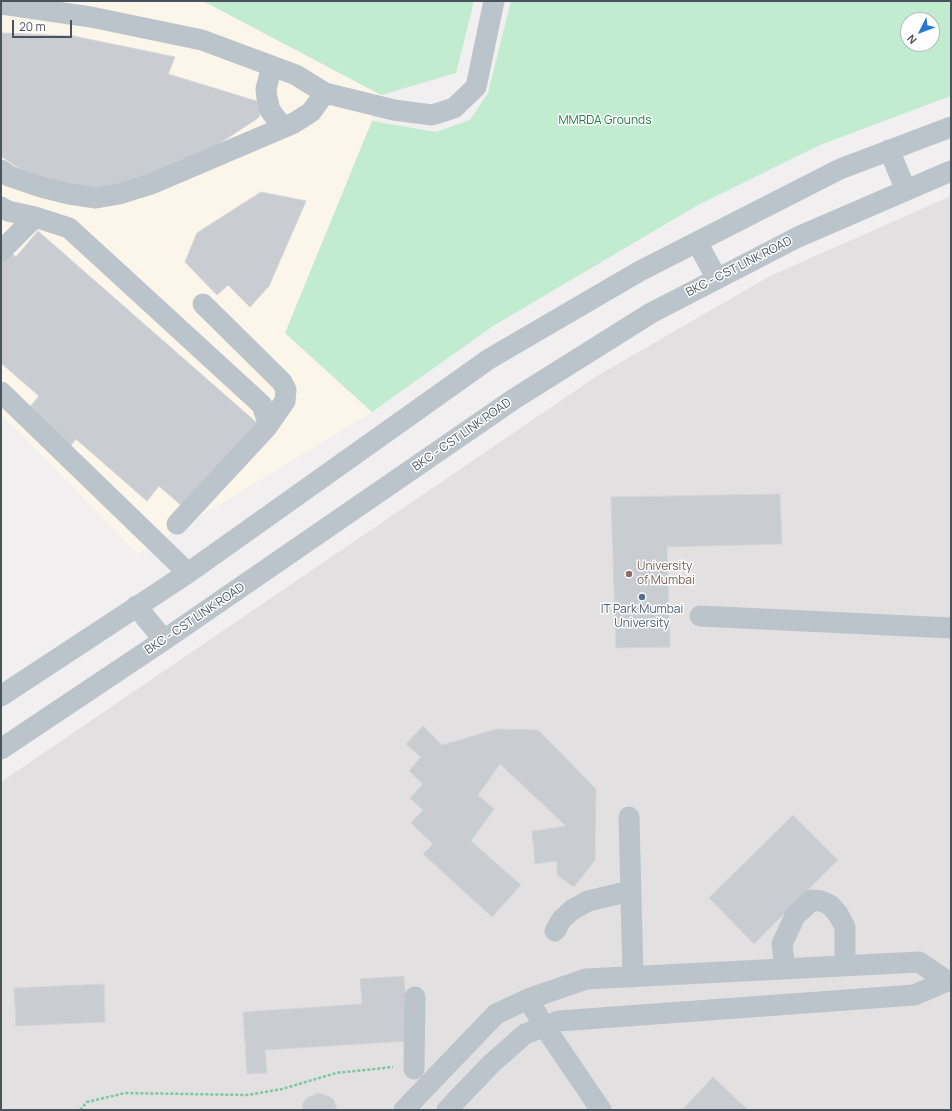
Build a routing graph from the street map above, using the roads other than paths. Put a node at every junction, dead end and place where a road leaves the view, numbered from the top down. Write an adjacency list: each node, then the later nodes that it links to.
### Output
1 (494, 1): 4 (street)
2 (1, 4): 3 (street)
3 (272, 66): 4 (street); 6 (street)
4 (325, 93): 6 (street)
5 (951, 127): 7 (street)
6 (283, 128): 8 (street)
7 (889, 150): 10 (street); 13 (street)
8 (1, 170)
9 (951, 171): 10 (street, BKC - CST LINK ROAD)
10 (906, 190): 15 (street, BKC - CST LINK ROAD)
11 (1, 207): 12 (street)
12 (35, 217): 14 (street); 18 (street)
13 (697, 242): 15 (street); 20 (street)
14 (1, 251)
15 (717, 279): 24 (street, BKC - CST LINK ROAD)
16 (203, 304): 18 (street)
17 (1, 392): 20 (street)
18 (267, 427): 19 (street)
19 (177, 524)
20 (188, 573): 21 (street)
21 (136, 606): 24 (street); 25 (street)
22 (700, 616): 23 (street)
23 (951, 628)
24 (164, 640): 26 (street, BKC - CST LINK ROAD)
25 (1, 696)
26 (1, 749)
27 (629, 817): 28 (street)
28 (630, 891): 29 (street); 32 (street)
29 (555, 931)
30 (845, 965): 31 (street); 31 (street); 33 (street)
31 (785, 969): 32 (street)
32 (633, 977): 35 (street)
33 (949, 981): 36 (street)
34 (415, 997): 37 (street)
35 (528, 999): 36 (street); 38 (street)
36 (544, 1026): 39 (street); 40 (street)
37 (414, 1069)
38 (404, 1110)
39 (447, 1110)
40 (601, 1110)

